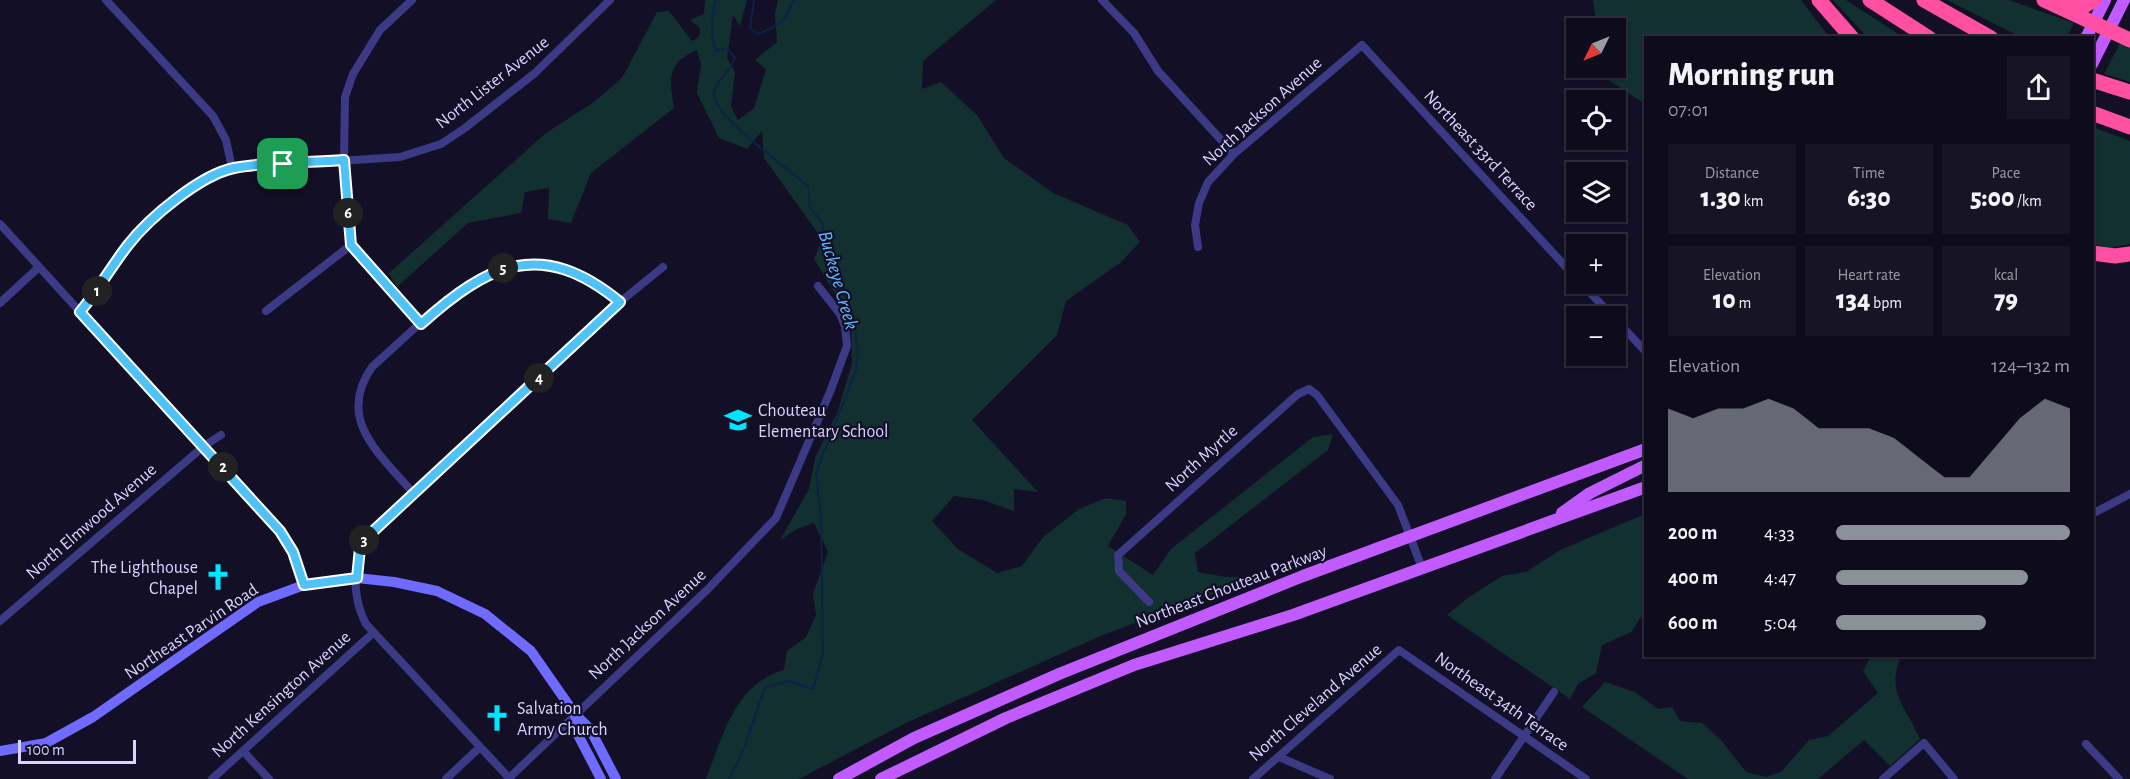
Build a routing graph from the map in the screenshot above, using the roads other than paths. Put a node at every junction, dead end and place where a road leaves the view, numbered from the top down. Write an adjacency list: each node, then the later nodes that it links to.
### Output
1 (106, 0): 28 (street)
2 (412, 0): 27 (street)
3 (610, 0): 27 (street, North Lister Avenue)
4 (1102, 0): 26 (street)
5 (1819, 0): 15 (highway)
6 (1870, 0): 16 (highway)
7 (1924, 0): 17 (highway)
8 (2044, 0): 12 (highway)
9 (2094, 0): 12 (highway)
10 (2105, 0): 13 (main road)
11 (2124, 0): 14 (main road)
12 (2059, 6): 13 (highway)
13 (2093, 23): 14 (highway); 18 (main road)
14 (2109, 31): 19 (highway); 21 (main road)
15 (1850, 36)
16 (1926, 36)
17 (1988, 36)
18 (2087, 36)
19 (2130, 40)
20 (1362, 45): 26 (street, North Jackson Avenue); 36 (street, Northeast 33rd Terrace)
21 (2094, 60)
22 (2098, 82): 23 (highway)
23 (2130, 92)
24 (2094, 114): 25 (highway)
25 (2130, 126)
26 (1234, 154): 31 (street, North Jackson Avenue)
27 (344, 160): 28 (street, North Lister Avenue); 30 (street)
28 (232, 168): 43 (street, North Lister Avenue)
29 (0, 224): 34 (street)
30 (351, 245): 42 (street); 44 (street)
31 (1198, 247)
32 (2094, 253): 33 (highway)
33 (2130, 254)
34 (39, 267): 40 (street); 43 (street)
35 (663, 267): 39 (street)
36 (1566, 267)
37 (818, 286): 65 (street, North Jackson Avenue)
38 (1591, 294): 41 (street)
39 (620, 302): 44 (street); 52 (street)
40 (0, 303)
41 (1603, 306)
42 (266, 311)
43 (80, 312): 48 (street)
44 (421, 324): 52 (street)
45 (1626, 331): 46 (street)
46 (1644, 350)
47 (221, 435): 48 (street, North Elmwood Avenue)
48 (204, 446): 59 (street); 61 (street, North Elmwood Avenue)
49 (1644, 450): 56 (main road, Northeast Chouteau Parkway)
50 (1644, 466): 55 (main road)
51 (1644, 488): 55 (main road)
52 (414, 494): 58 (street)
53 (2130, 494): 54 (street)
54 (2094, 513)
55 (1548, 522): 57 (main road)
56 (1412, 537): 57 (street); 60 (street, North Myrtle); 78 (main road, Northeast Chouteau Parkway)
57 (1422, 568): 79 (main road)
58 (357, 578): 59 (main road, Northeast Parvin Road); 62 (street); 65 (main road, Northeast Parvin Road)
59 (304, 585): 69 (main road, Northeast Parvin Road)
60 (1149, 602)
61 (0, 621)
62 (373, 633): 68 (street); 70 (street, North Kensington Avenue)
63 (1399, 650): 66 (street, Northeast 34th Terrace); 71 (street, North Cleveland Avenue)
64 (1554, 692): 66 (street)
65 (575, 714): 72 (street, North Jackson Avenue); 76 (main road, Northeast Parvin Road); 77 (main road, Northeast Parvin Road)
66 (1523, 735): 82 (street); 83 (street, Northeast 34th Terrace)
67 (2086, 744): 86 (street)
68 (480, 747): 72 (street); 75 (street)
69 (0, 751)
70 (243, 751): 73 (street, North Kensington Avenue); 74 (street)
71 (1279, 756): 80 (street, North Cleveland Avenue); 81 (street)
72 (509, 778)
73 (212, 779)
74 (269, 779)
75 (446, 779)
76 (601, 779)
77 (616, 779)
78 (839, 779)
79 (881, 779)
80 (1253, 779)
81 (1330, 779)
82 (1495, 779)
83 (1586, 779)
84 (1883, 779): 85 (street)
85 (1954, 779)
86 (2119, 779)

